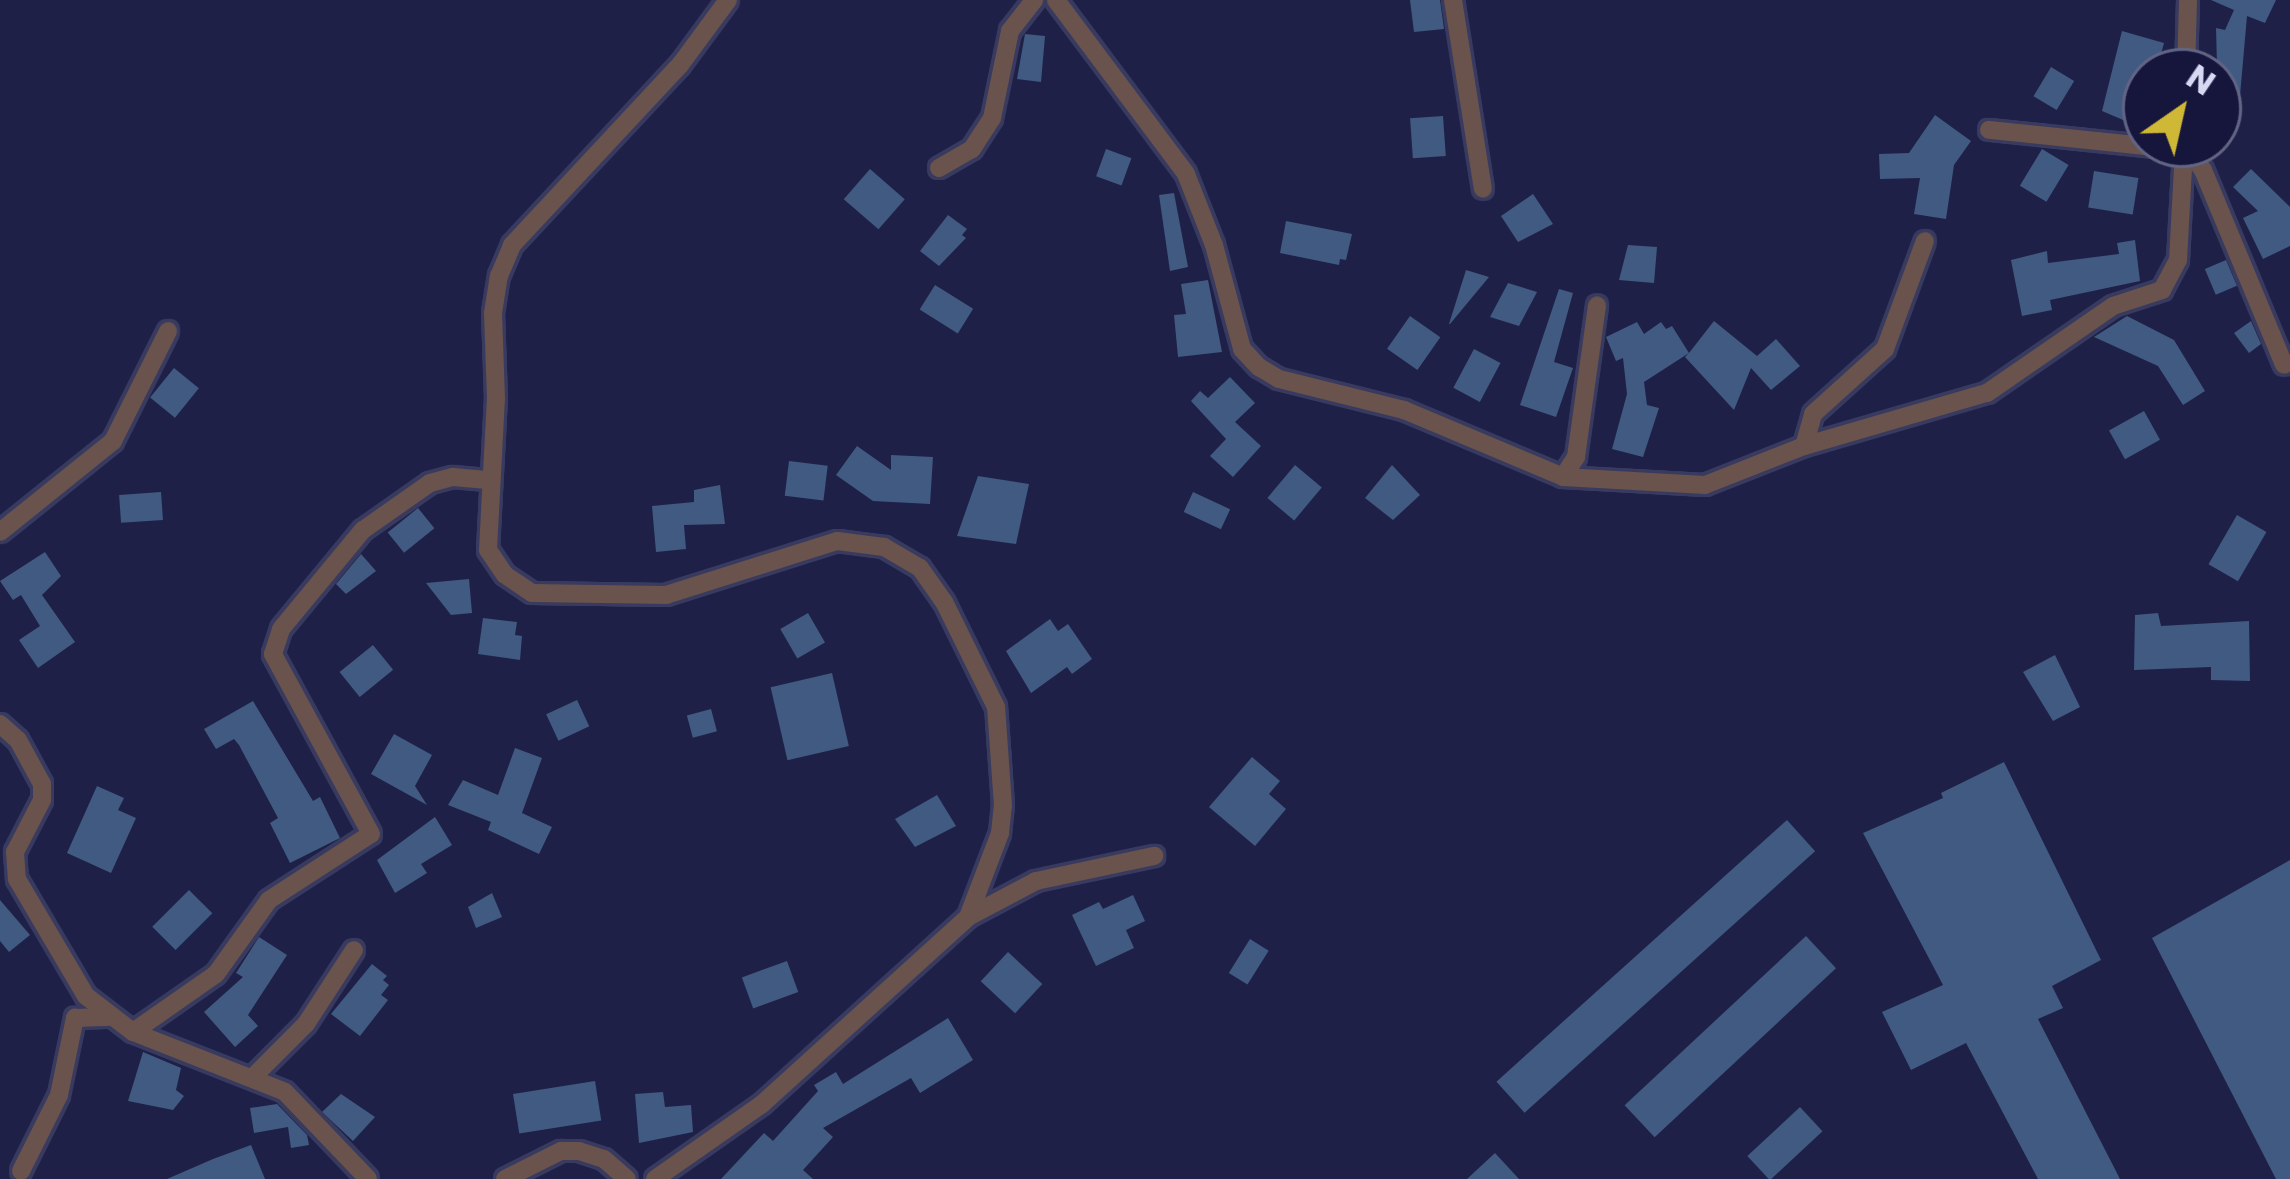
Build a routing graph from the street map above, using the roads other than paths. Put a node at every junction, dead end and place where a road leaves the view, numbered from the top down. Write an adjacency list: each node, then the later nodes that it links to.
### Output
1 (728, 0): 19 (street)
2 (1034, 0): 9 (street)
3 (1055, 0): 18 (street)
4 (1453, 0): 12 (street)
5 (2188, 0): 6 (street)
6 (2187, 48)
7 (1989, 130): 8 (street)
8 (2122, 142)
9 (939, 168)
10 (2183, 168): 17 (street)
11 (2201, 168): 16 (street)
12 (1483, 189)
13 (1925, 241): 17 (street)
14 (1597, 305): 18 (street)
15 (168, 331): 20 (street)
16 (2284, 365)
17 (1804, 446): 18 (street)
18 (1563, 477)
19 (490, 480): 23 (street); 26 (street)
20 (0, 532)
21 (0, 724): 25 (street)
22 (1154, 856): 23 (street)
23 (968, 917): 32 (street)
24 (354, 950): 27 (street)
25 (112, 1017): 26 (street); 28 (street)
26 (133, 1033): 27 (street)
27 (253, 1077): 29 (street)
28 (21, 1171)
29 (368, 1179)
30 (505, 1179): 31 (street)
31 (627, 1179)
32 (655, 1179)

